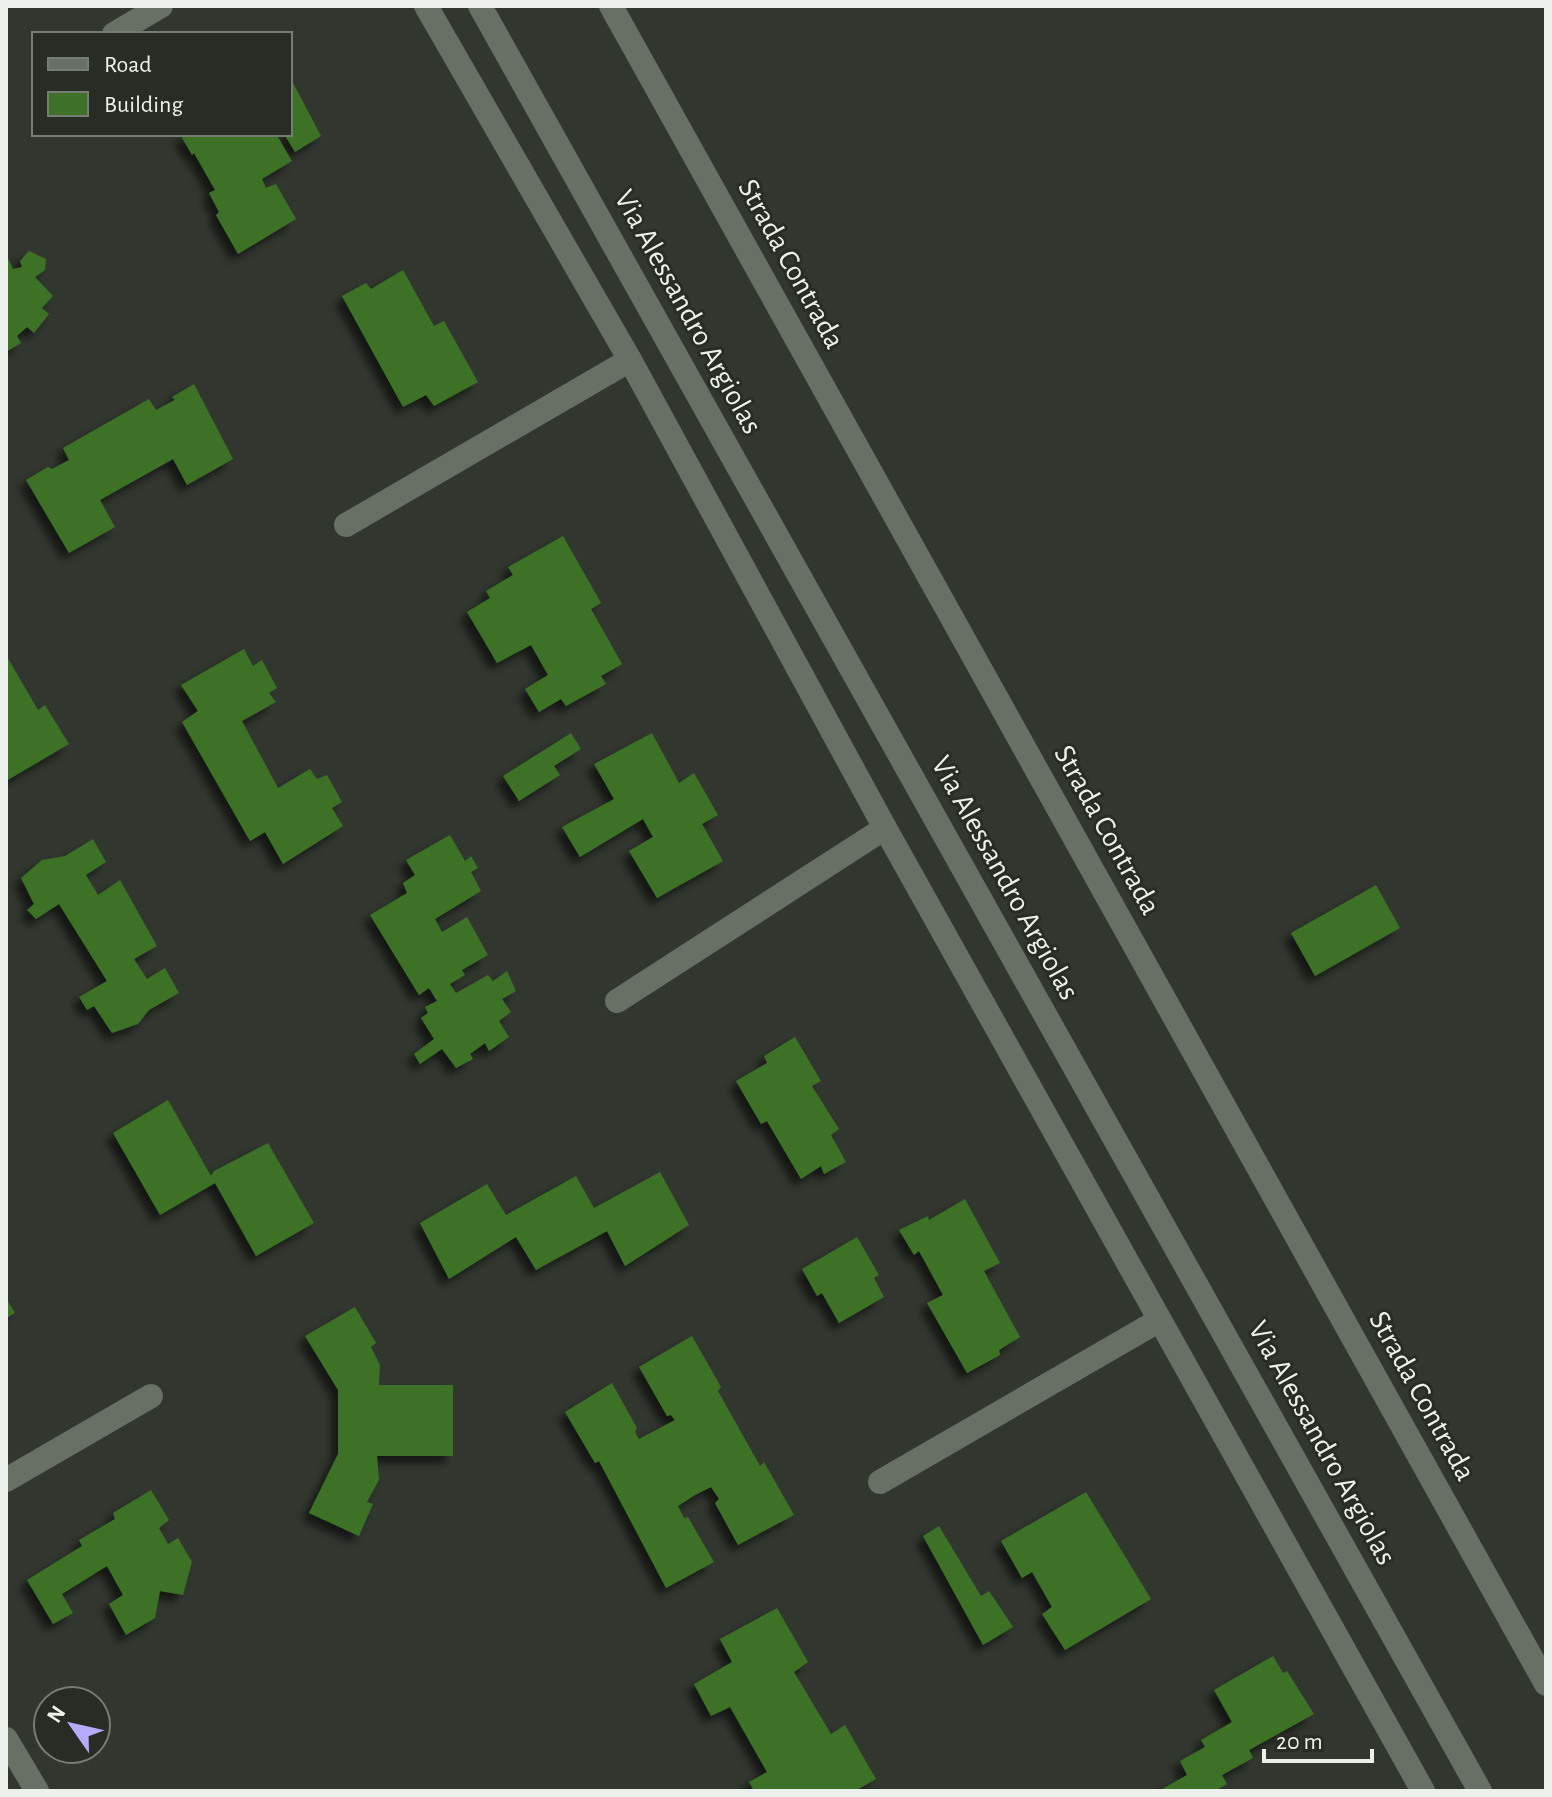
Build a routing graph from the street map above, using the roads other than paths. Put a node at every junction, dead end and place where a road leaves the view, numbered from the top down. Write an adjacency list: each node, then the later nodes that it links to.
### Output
1 (161, 6): 5 (street)
2 (426, 6): 6 (street)
3 (480, 6): 16 (street, Via Alessandro Argiolas)
4 (611, 6): 14 (street, Strada Contrada)
5 (117, 32)
6 (630, 360): 7 (street); 8 (street)
7 (346, 525)
8 (885, 828): 9 (street); 10 (street)
9 (617, 1001)
10 (1158, 1321): 13 (street); 18 (street)
11 (151, 1396): 12 (street)
12 (6, 1480)
13 (880, 1482)
14 (1546, 1684)
15 (6, 1739): 17 (street)
16 (1470, 1788)
17 (37, 1791)
18 (1423, 1791)

